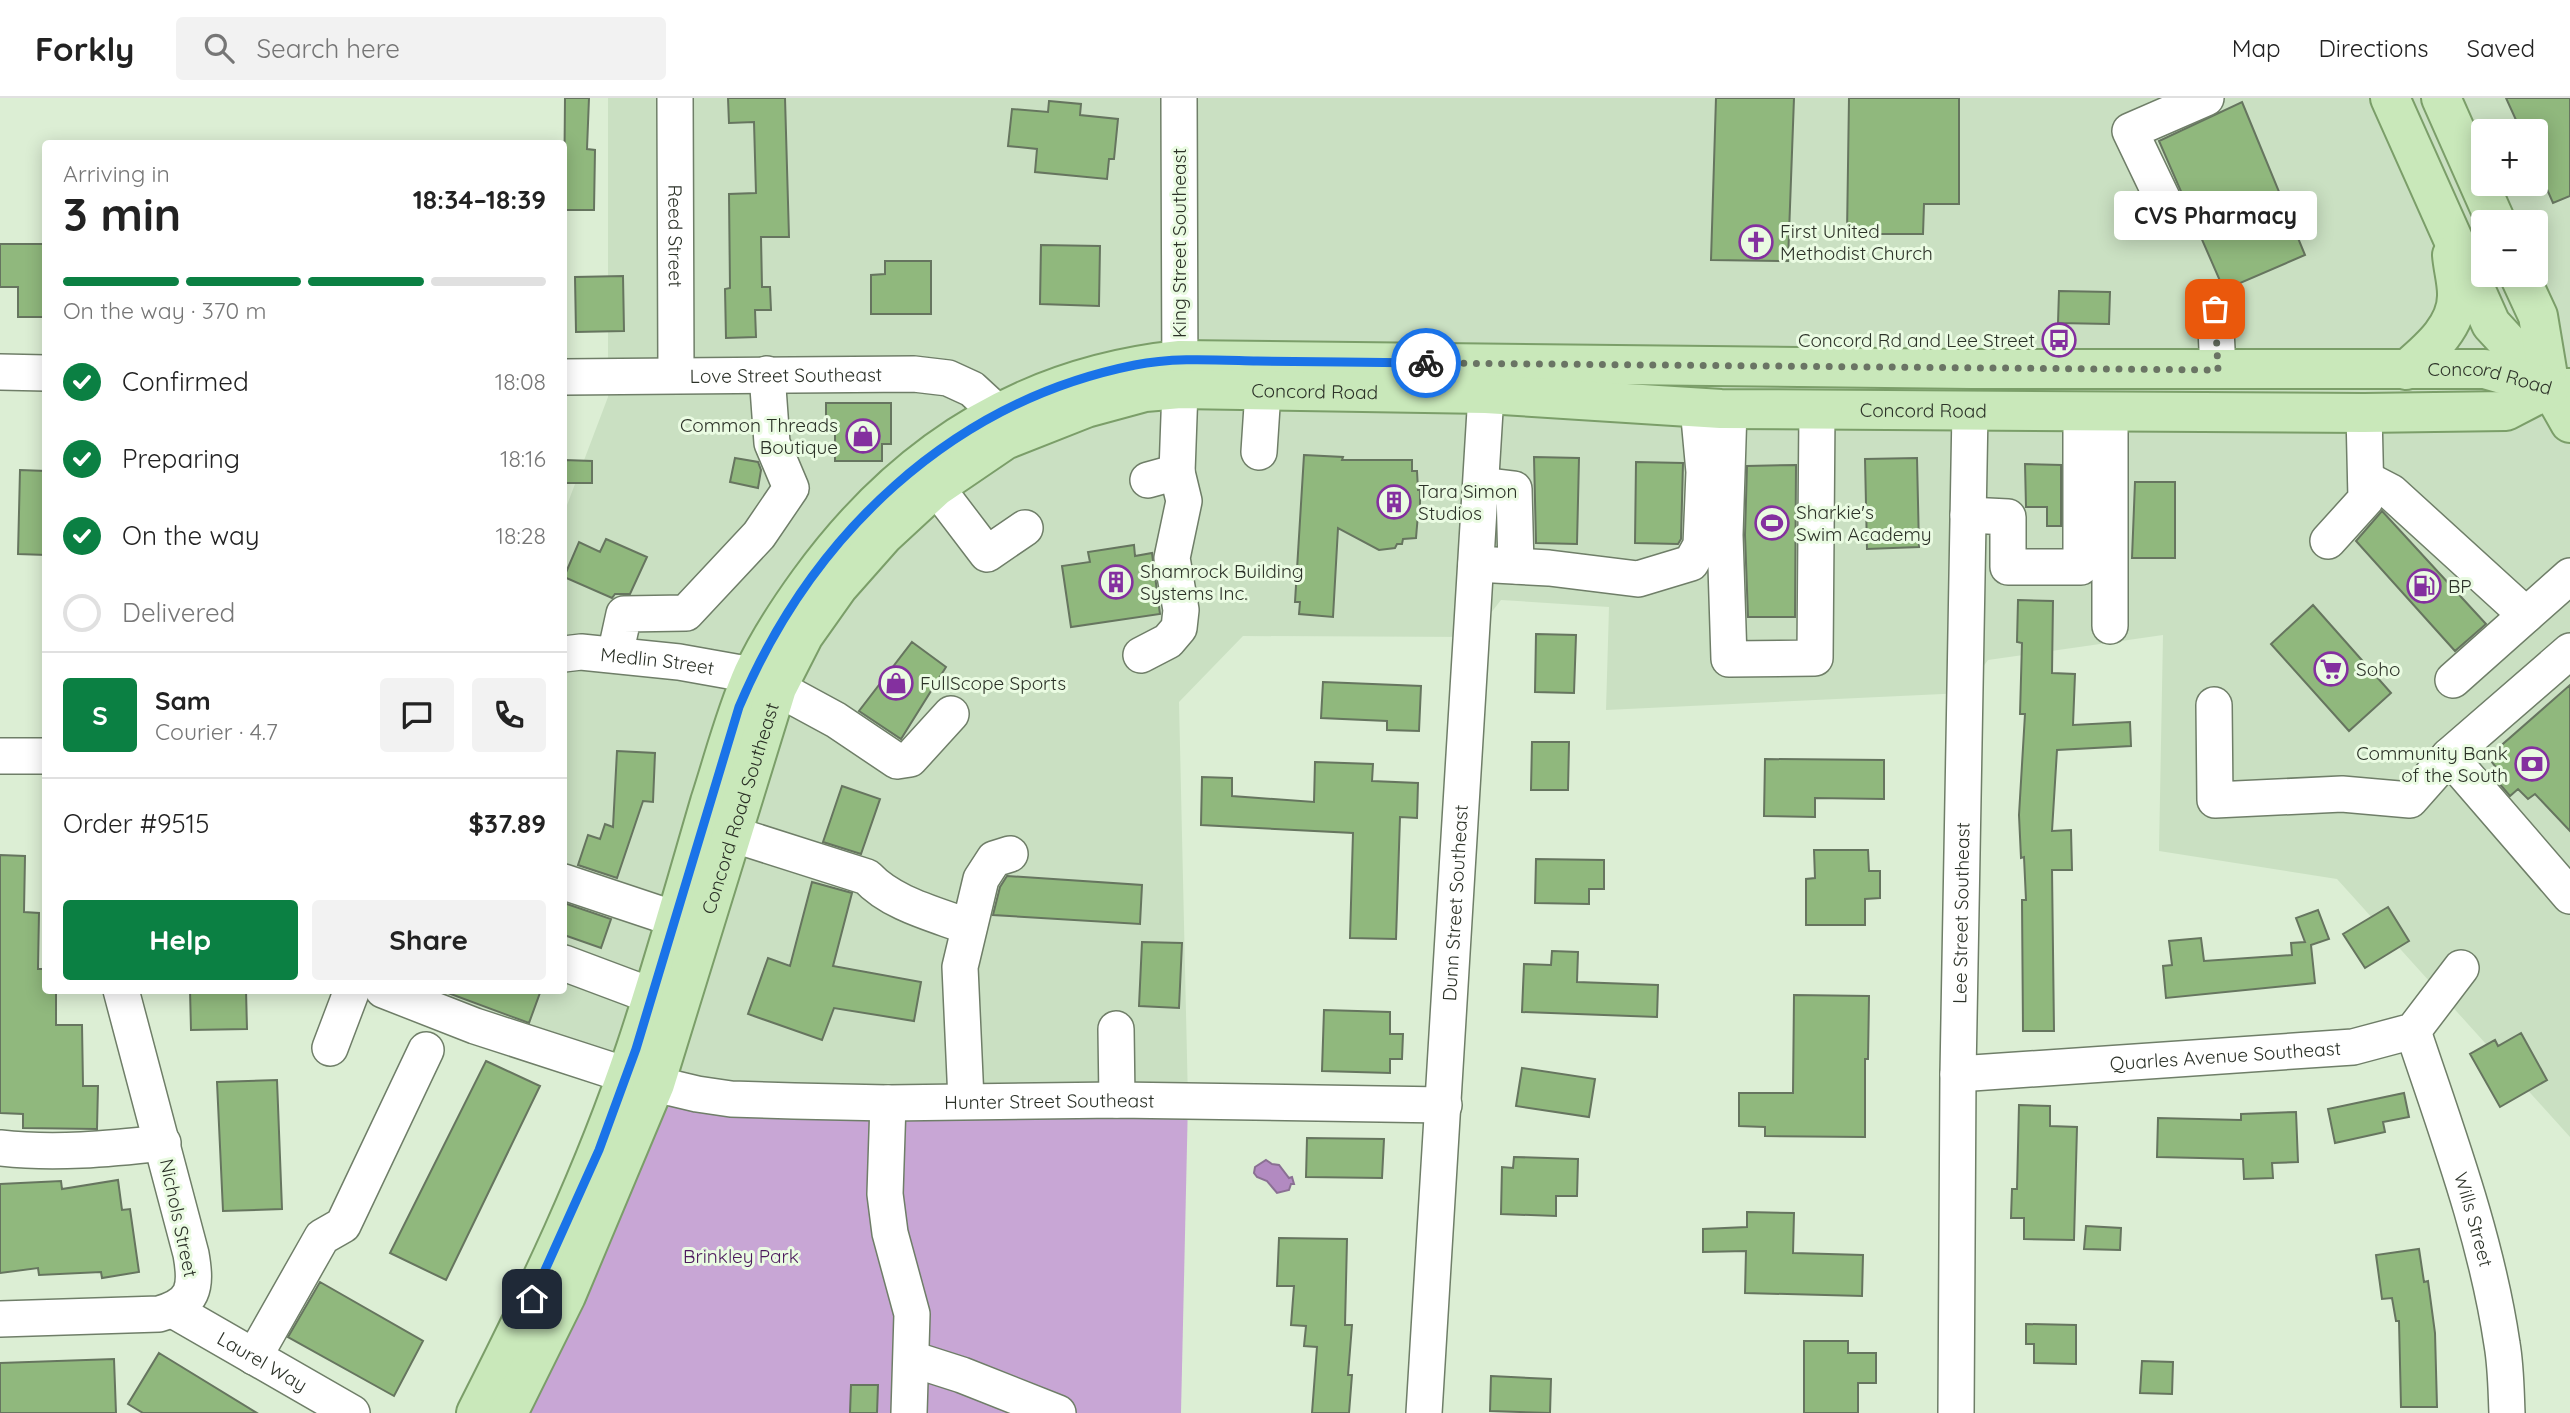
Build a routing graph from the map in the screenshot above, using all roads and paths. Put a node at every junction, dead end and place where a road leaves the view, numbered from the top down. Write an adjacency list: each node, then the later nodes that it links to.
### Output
1 (675, 98): 15 (street, Reed Street)
2 (1179, 98): 17 (street, King Street Southeast)
3 (2206, 98): 6 (street)
4 (2390, 98): 8 (main road)
5 (2441, 98): 7 (main road)
6 (2165, 204)
7 (2491, 210)
8 (2448, 229): 12 (main road); 19 (main road)
9 (2525, 287): 19 (main road)
10 (2215, 309): 11 (street)
11 (2218, 370): 12 (main road, Concord Road); 17 (main road, Concord Road)
12 (2406, 370): 19 (main road, Concord Road)
13 (0, 372): 14 (street)
14 (42, 373)
15 (676, 374): 16 (street, Love Street Southeast); 18 (street, Love Street Southeast)
16 (767, 374): 26 (street, Love Street Southeast); 39 (street)
17 (1180, 374): 20 (main road, Concord Road); 26 (main road, Concord Road Southeast); 32 (main road, Concord Road Southeast); 45 (street, King Street Southeast)
18 (567, 377)
19 (2560, 388): 27 (main road, Concord Road); 28 (main road)
20 (1263, 391): 21 (main road, Concord Road); 29 (street)
21 (1486, 394): 22 (main road, Concord Road); 31 (street, Dunn Street Southeast)
22 (1714, 408): 23 (main road, Concord Road); 23 (street); 37 (street)
23 (1817, 410): 24 (main road, Concord Road)
24 (1970, 411): 25 (main road, Concord Road); 33 (street, Lee Street Southeast)
25 (2096, 412): 27 (main road, Concord Road); 33 (street); 41 (street)
26 (998, 413): 48 (main road, Concord Road Southeast)
27 (2364, 413): 30 (street)
28 (2570, 423)
29 (1259, 452)
30 (2366, 479): 35 (street); 40 (street)
31 (1481, 485): 36 (street, Dunn Street Southeast); 37 (street)
32 (936, 487): 34 (street); 48 (main road, Concord Road Southeast)
33 (1968, 515): 70 (street, Lee Street Southeast)
34 (1025, 528)
35 (2328, 541)
36 (1476, 564): 37 (street); 75 (street, Dunn Street Southeast)
37 (1516, 566)
38 (2568, 583): 40 (street)
39 (685, 613): 44 (street); 46 (street)
40 (2526, 615): 47 (street)
41 (2110, 626)
42 (2570, 651): 53 (street)
43 (567, 654): 44 (street, Medlin Street)
44 (615, 655): 46 (street, Medlin Street)
45 (1141, 655)
46 (696, 665): 48 (street, Medlin Street)
47 (2453, 680)
48 (765, 682): 50 (street, Medlin Street); 54 (main road, Concord Road Southeast); 58 (main road, Concord Road Southeast)
49 (2214, 705): 53 (street)
50 (951, 713)
51 (0, 756): 52 (street)
52 (42, 756)
53 (2449, 756): 57 (street)
54 (732, 834): 59 (street); 71 (main road, Concord Road Southeast)
55 (1010, 854): 59 (street)
56 (567, 883): 58 (street)
57 (2561, 885)
58 (675, 919): 65 (main road, Concord Road Southeast)
59 (969, 927): 72 (street)
60 (567, 964): 65 (street)
61 (2460, 968): 67 (street)
62 (122, 994): 76 (street, Nichols Street)
63 (350, 994): 68 (street)
64 (398, 994): 71 (street, Hunter Street Southeast)
65 (652, 996): 71 (main road, Concord Road Southeast)
66 (1116, 1029): 73 (street)
67 (2413, 1031): 70 (street, Quarles Avenue Southeast); 90 (street, Wills Street)
68 (330, 1048)
69 (426, 1050): 80 (street)
70 (1958, 1074): 89 (street, Lee Street Southeast)
71 (641, 1079): 74 (street, Hunter Street Southeast); 84 (main road, Concord Road Southeast); 85 (main road, Concord Road Southeast)
72 (966, 1100): 73 (street, Hunter Street Southeast); 74 (street, Hunter Street Southeast)
73 (1117, 1100): 75 (street, Hunter Street Southeast)
74 (888, 1103): 81 (street)
75 (1444, 1105): 88 (street, Dunn Street Southeast)
76 (163, 1143): 77 (street); 78 (street, Nichols Street)
77 (0, 1148)
78 (173, 1310): 79 (street); 80 (street, Laurel Way)
79 (0, 1319)
80 (254, 1357): 82 (street, Laurel Way)
81 (912, 1359): 86 (street); 87 (street)
82 (308, 1402): 83 (street, Laurel Way)
83 (352, 1413)
84 (476, 1413)
85 (508, 1413)
86 (909, 1413)
87 (1058, 1413)
88 (1424, 1413)
89 (1956, 1413)
90 (2507, 1413)

